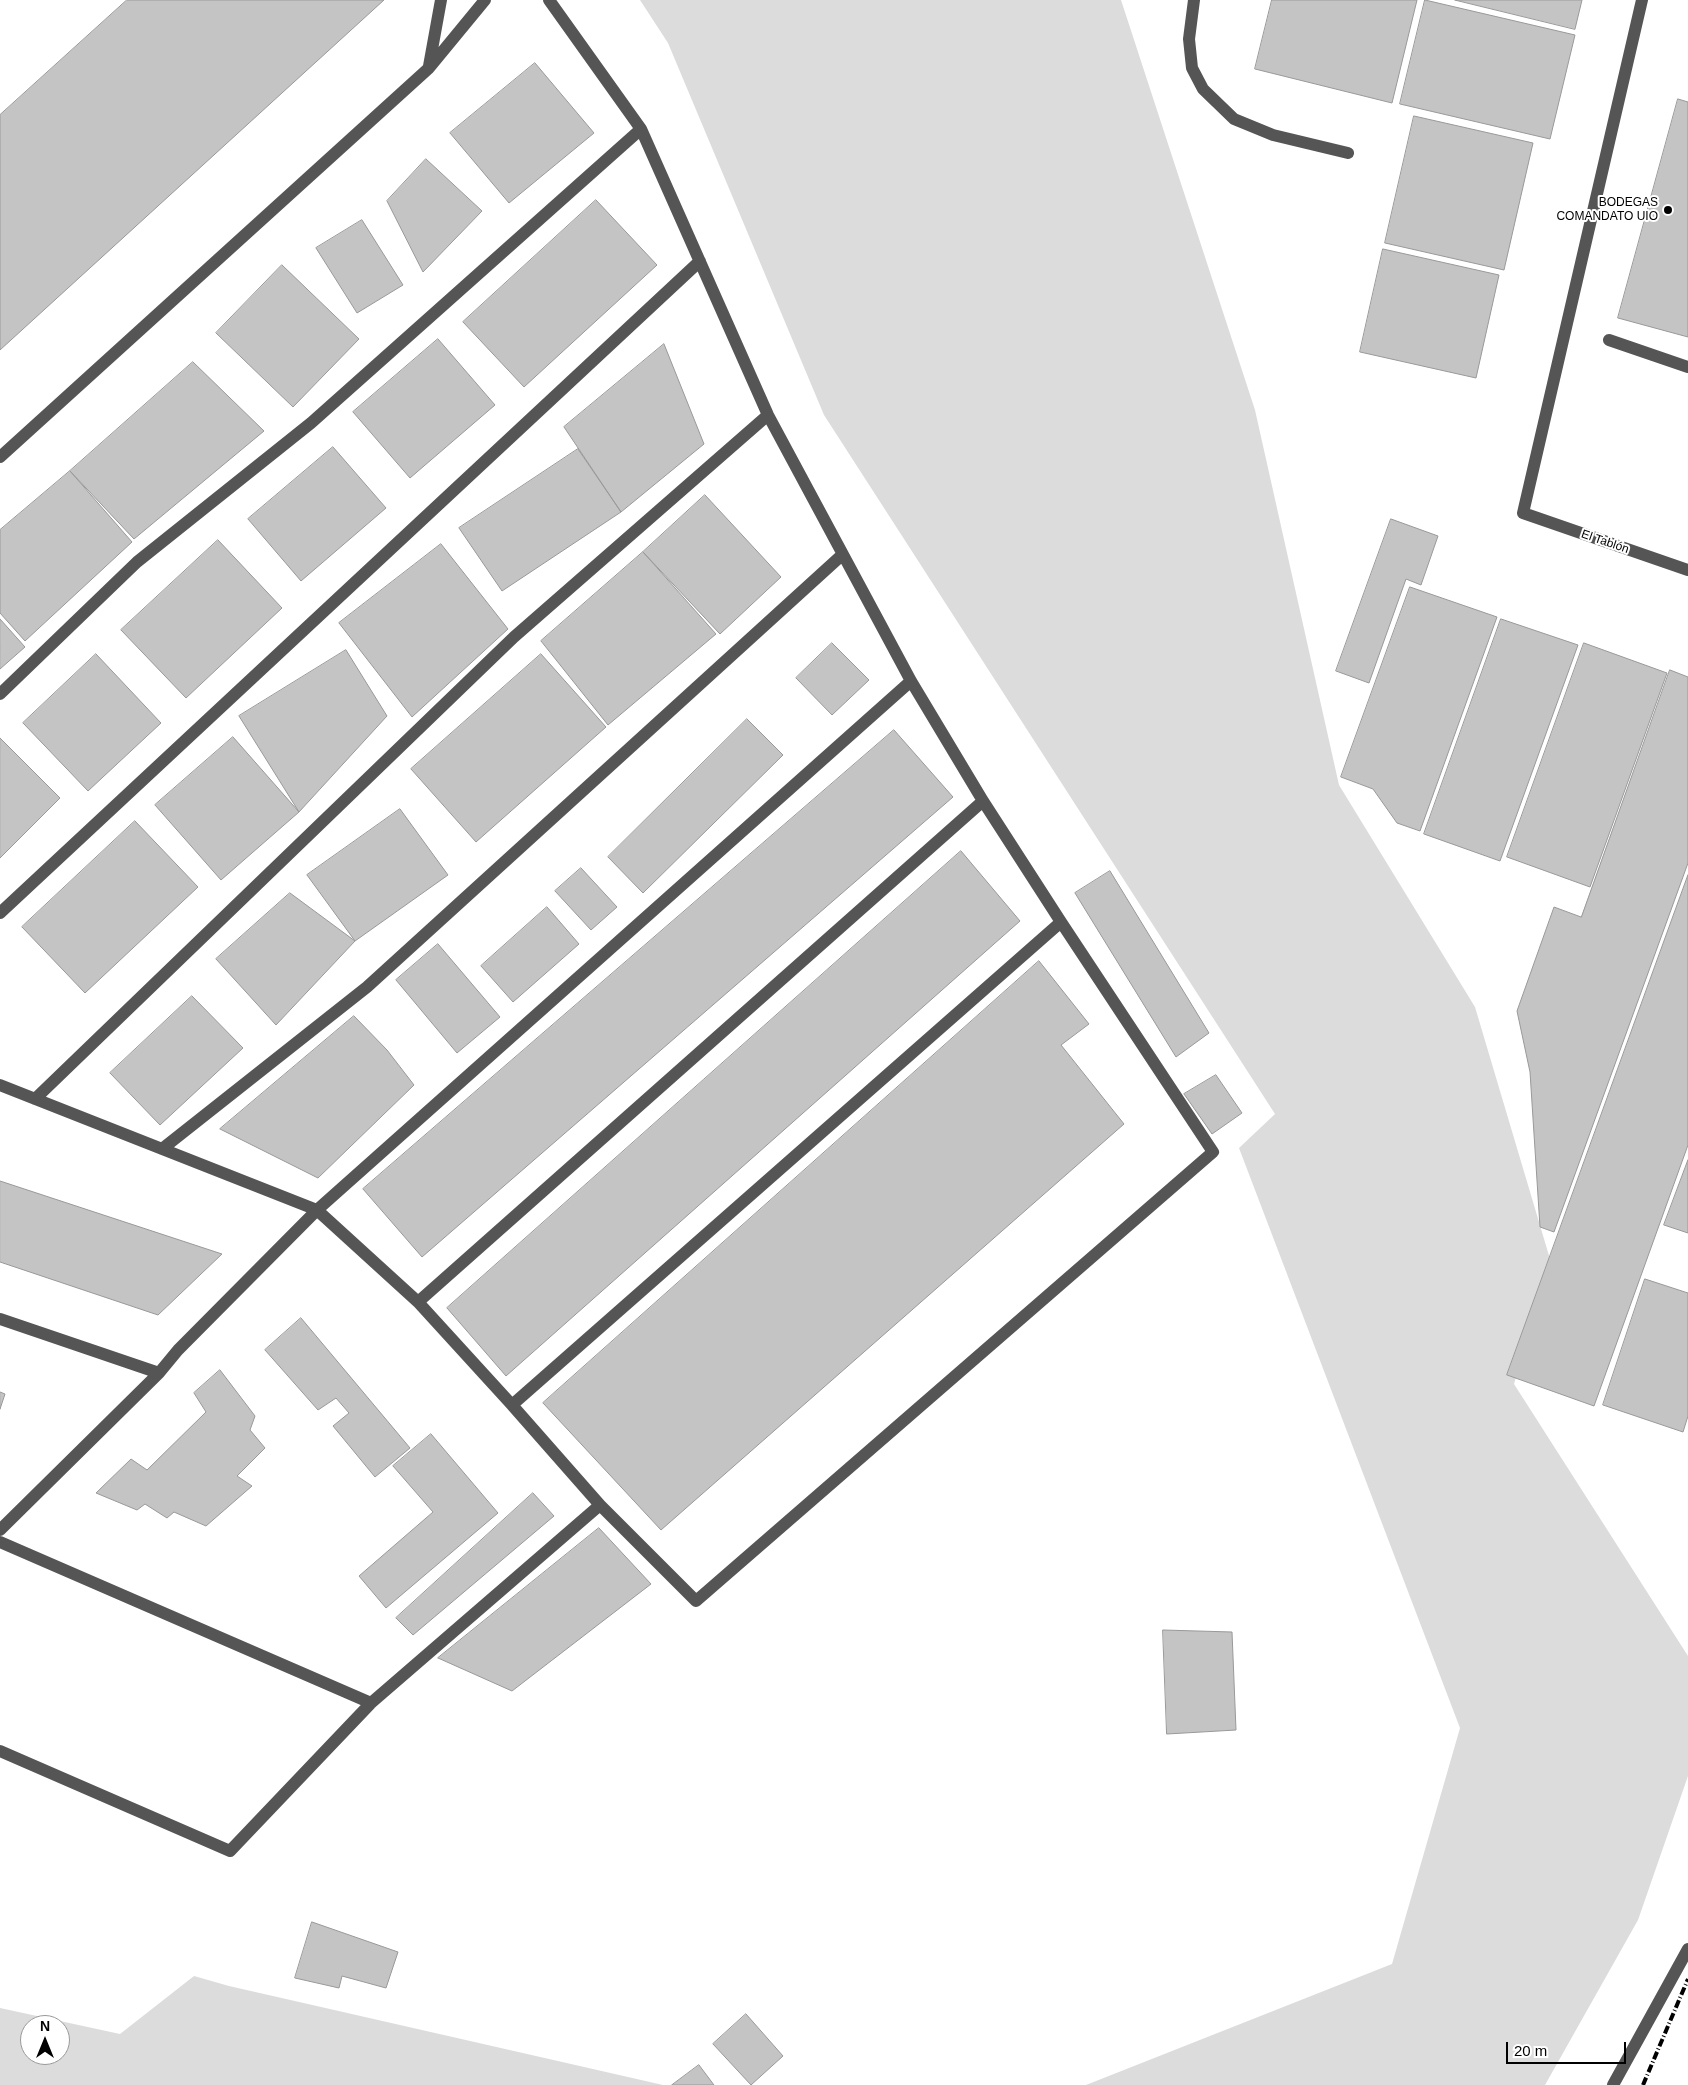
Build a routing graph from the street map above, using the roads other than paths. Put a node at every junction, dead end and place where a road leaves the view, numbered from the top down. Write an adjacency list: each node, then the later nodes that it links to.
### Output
1 (440, 0): 6 (street)
2 (485, 0): 6 (street)
3 (549, 0): 7 (street)
4 (1194, 0): 8 (street)
5 (1642, 0): 15 (street, El Tablón)
6 (428, 68): 13 (street)
7 (641, 129): 9 (street); 17 (street)
8 (1348, 154)
9 (700, 261): 12 (street); 19 (street)
10 (1609, 340): 11 (street)
11 (1688, 367)
12 (768, 415): 14 (street); 22 (street)
13 (0, 457)
14 (842, 555): 16 (street); 23 (street)
15 (1688, 570)
16 (911, 681): 18 (street); 24 (street)
17 (0, 694)
18 (983, 801): 20 (street); 25 (street)
19 (0, 912)
20 (1061, 922): 28 (street); 29 (street)
21 (0, 1085): 22 (street)
22 (35, 1098): 23 (street)
23 (162, 1149): 24 (street)
24 (317, 1210): 25 (street); 27 (street)
25 (418, 1302): 28 (street)
26 (0, 1319): 27 (street)
27 (159, 1373): 30 (street)
28 (512, 1405): 29 (street)
29 (600, 1505): 32 (street)
30 (0, 1530)
31 (0, 1542): 32 (street)
32 (372, 1703): 33 (street)
33 (0, 1751)
34 (1688, 1949): 35 (street)
35 (1613, 2085)

